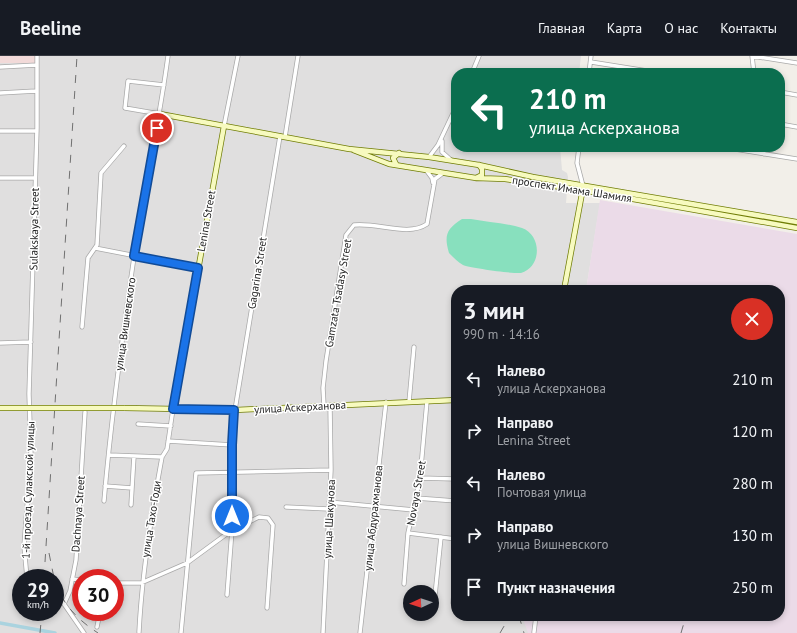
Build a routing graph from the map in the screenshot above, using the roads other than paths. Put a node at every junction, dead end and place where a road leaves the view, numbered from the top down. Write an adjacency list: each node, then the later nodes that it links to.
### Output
1 (37, 56): 10 (street, Sulakskaya Street)
2 (168, 56): 16 (street, улица Вишневского)
3 (238, 56): 24 (street, Lenina Street)
4 (298, 56): 30 (street)
5 (479, 56): 12 (street)
6 (591, 56): 8 (street)
7 (752, 56): 9 (street); 15 (street)
8 (590, 62): 13 (street); 14 (street)
9 (797, 63)
10 (37, 65): 11 (street); 17 (street, Sulakskaya Street)
11 (0, 67)
12 (474, 68)
13 (589, 68)
14 (628, 68)
15 (753, 68)
16 (164, 85): 21 (street, улица Вишневского); 21 (street)
17 (36, 91): 18 (street); 27 (street, Sulakskaya Street)
18 (0, 93)
19 (785, 93): 20 (street)
20 (797, 95)
21 (160, 114): 24 (main road, проспект Имама Шамиля); 52 (street, улица Вишневского)
22 (451, 118): 28 (street)
23 (785, 125): 25 (street)
24 (224, 126): 29 (main road, проспект Имама Шамиля); 53 (main road, Lenina Street)
25 (797, 127)
26 (0, 131): 27 (street)
27 (37, 131): 45 (street, Sulakskaya Street)
28 (445, 132): 37 (street); 39 (street)
29 (280, 136): 30 (main road, проспект Имама Шамиля); 68 (street, Gagarina Street)
30 (285, 137): 32 (main road, проспект Имама Шамиля)
31 (124, 146): 51 (street)
32 (349, 149): 35 (main road, проспект Имама Шамиля); 40 (main road, проспект Имама Шамиля)
33 (578, 152): 48 (street)
34 (752, 152): 36 (street)
35 (401, 153): 37 (main road, проспект Имама Шамиля); 40 (main road)
36 (764, 154): 38 (street)
37 (429, 157): 39 (main road, проспект Имама Шамиля)
38 (797, 159)
39 (452, 161): 41 (main road, проспект Имама Шамиля)
40 (397, 165): 42 (main road, проспект Имама Шамиля)
41 (479, 165): 46 (main road); 48 (main road, проспект Имама Шамиля)
42 (426, 170): 43 (main road, проспект Имама Шамиля); 47 (street)
43 (443, 173): 46 (main road, проспект Имама Шамиля); 47 (street)
44 (0, 178): 45 (street)
45 (35, 178): 56 (street, Sulakskaya Street)
46 (476, 178): 48 (main road, проспект Имама Шамиля)
47 (433, 184): 64 (street, Gamzata Tsadasy Street)
48 (583, 188): 49 (main road, проспект Имама Шамиля); 50 (main road, проспект Имама Шамиля); 54 (main road)
49 (797, 222)
50 (797, 228)
51 (95, 248): 52 (street); 55 (street)
52 (134, 256): 53 (street); 74 (street, улица Вишневского)
53 (198, 268): 67 (main road, Lenina Street)
54 (565, 285)
55 (82, 327)
56 (31, 342): 57 (street); 61 (street, Sulakskaya Street)
57 (0, 343)
58 (414, 347): 63 (street)
59 (451, 400): 60 (main road, улица Аскерханова)
60 (427, 401): 63 (main road, улица Аскерханова); 79 (street, Novaya Street)
61 (30, 402): 97 (street, 1-й проезд Сулакской улицы)
62 (386, 402): 63 (main road, улица Аскерханова); 65 (main road, улица Аскерханова); 88 (street, улица Абдурахманова)
63 (409, 402)
64 (324, 406): 65 (main road, улица Аскерханова); 68 (main road, улица Аскерханова)
65 (330, 406): 77 (street, улица Шакунова)
66 (0, 408): 67 (main road, улица Аскерханова, bridge)
67 (173, 409): 68 (main road, улица Аскерханова); 71 (street, улица Тахо-Годи)
68 (234, 410): 73 (street, Gagarina Street)
69 (85, 412): 98 (street, Dachnaya Street)
70 (138, 424): 71 (street)
71 (170, 426): 72 (street, улица Тахо-Годи)
72 (168, 441): 73 (street); 76 (street, улица Тахо-Годи)
73 (232, 445): 78 (street, Gagarina Street)
74 (109, 455): 75 (street); 81 (street, улица Вишневского)
75 (134, 456): 76 (street); 82 (street)
76 (162, 457): 101 (street, улица Тахо-Годи)
77 (332, 470): 78 (street); 86 (street, улица Шакунова)
78 (232, 472): 92 (street, Gagarina Street); 96 (street)
79 (420, 478): 80 (street); 83 (street, Novaya Street)
80 (451, 479)
81 (105, 486): 82 (street); 84 (street, улица Вишневского)
82 (132, 488): 87 (street)
83 (416, 498): 85 (street); 91 (street, Novaya Street)
84 (104, 501)
85 (451, 501)
86 (329, 502): 88 (street); 90 (street, улица Шакунова)
87 (131, 505)
88 (375, 505): 91 (street); 116 (street, улица Абдурахманова)
89 (286, 508): 90 (street)
90 (329, 509): 115 (street, улица Шакунова)
91 (414, 510): 93 (street, Novaya Street)
92 (232, 530): 96 (street); 104 (street, Gagarina Street); 105 (street)
93 (408, 533): 94 (street); 102 (street, Novaya Street)
94 (441, 537): 95 (street); 103 (street)
95 (451, 538)
96 (186, 563): 101 (street); 114 (street)
97 (26, 569)
98 (74, 569)
99 (72, 579): 106 (street, Dachnaya Street)
100 (124, 583): 101 (street)
101 (142, 583): 111 (street, улица Тахо-Годи)
102 (404, 584)
103 (436, 585)
104 (227, 595)
105 (267, 608)
106 (72, 616)
107 (76, 621): 113 (street, Dachnaya Street)
108 (98, 621): 110 (street)
109 (535, 621): 112 (street)
110 (96, 627)
111 (139, 632)
112 (534, 632)
113 (84, 633)
114 (180, 633)
115 (323, 633)
116 (360, 633)

